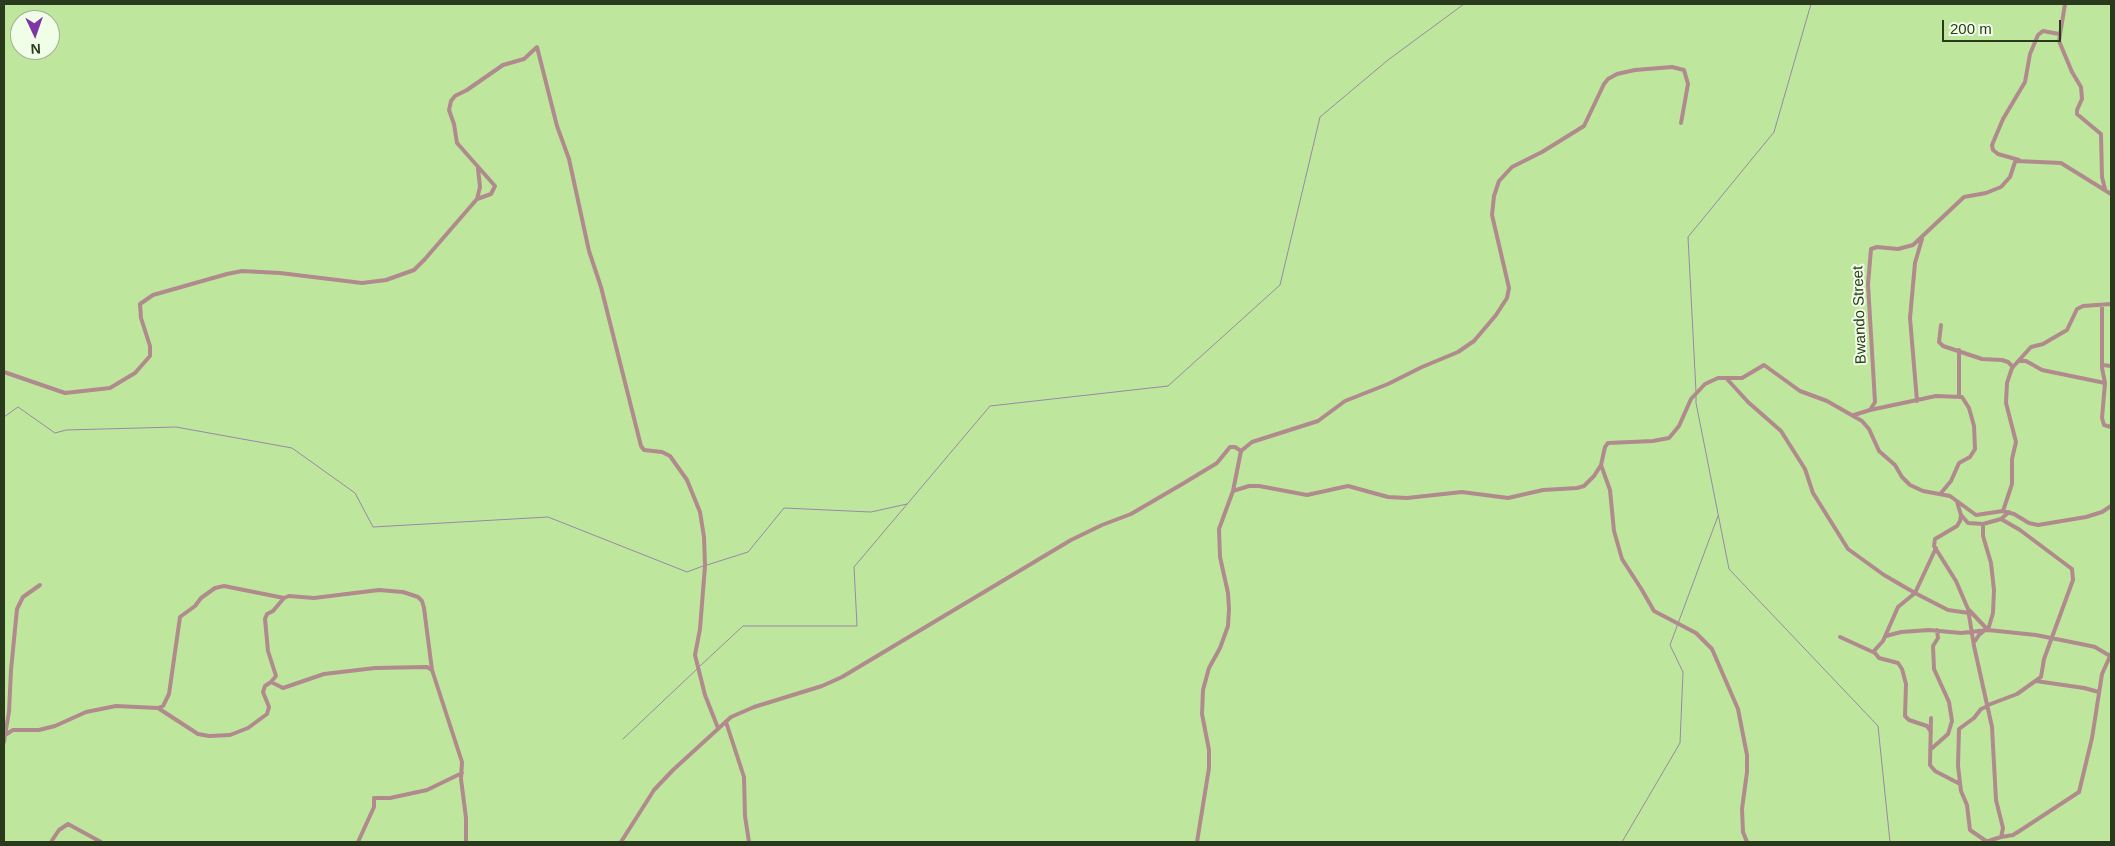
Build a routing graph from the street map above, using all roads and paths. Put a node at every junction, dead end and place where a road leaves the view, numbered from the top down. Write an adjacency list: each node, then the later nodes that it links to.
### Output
1 (2065, 4): 2 (street)
2 (2060, 34): 4 (street); 6 (street)
3 (1681, 123): 26 (street)
4 (2019, 160): 6 (street); 9 (street, Bwando Street)
5 (478, 167): 8 (street); 8 (street); 63 (street)
6 (2105, 189): 7 (street)
7 (2111, 194)
8 (477, 199): 18 (street)
9 (1922, 239): 22 (street); 23 (street, Bwando Street)
10 (2111, 304): 11 (street)
11 (2102, 305): 14 (street); 15 (street)
12 (1941, 324): 13 (street)
13 (1958, 350): 17 (street); 21 (street)
14 (2019, 361): 17 (street); 20 (street)
15 (2102, 365): 16 (street); 20 (street)
16 (2111, 366)
17 (2013, 367): 32 (street)
18 (4, 372)
19 (1727, 379): 24 (street); 27 (street); 42 (street)
20 (2105, 383): 25 (street)
21 (1959, 395): 22 (street); 29 (street)
22 (1917, 401): 23 (street)
23 (1870, 410): 24 (street)
24 (1853, 416): 29 (street)
25 (2111, 427)
26 (1241, 451): 28 (street); 61 (street)
27 (1601, 465): 28 (street); 79 (street)
28 (1233, 492): 78 (street)
29 (1942, 493): 30 (street)
30 (1957, 499): 34 (street); 35 (street)
31 (2111, 506): 33 (street)
32 (2003, 511): 33 (street); 34 (street)
33 (2009, 512): 36 (street)
34 (1974, 514): 35 (street)
35 (1961, 515): 37 (street); 39 (street)
36 (2001, 519): 38 (street); 50 (street)
37 (1968, 523): 38 (street); 39 (street)
38 (1983, 524): 46 (street)
39 (1958, 526): 40 (street)
40 (1936, 548): 42 (street); 44 (street)
41 (40, 585): 62 (street)
42 (1915, 593): 44 (street); 48 (street)
43 (284, 598): 54 (street); 56 (street); 59 (street)
44 (1969, 611): 46 (street); 47 (street)
45 (1937, 630): 47 (street); 48 (street); 68 (street)
46 (1987, 630): 47 (street); 50 (street); 51 (street)
47 (1973, 631): 51 (street)
48 (1886, 636): 52 (street)
49 (1840, 637): 52 (street)
50 (2051, 638): 53 (street); 55 (street)
51 (1974, 643): 58 (street)
52 (1874, 652): 65 (street)
53 (2110, 655): 57 (street)
54 (432, 670): 56 (street); 69 (street)
55 (2036, 681): 57 (street); 58 (street)
56 (271, 682): 59 (street)
57 (2098, 692): 71 (street)
58 (1988, 705): 70 (street); 71 (street)
59 (158, 708): 64 (street)
60 (1931, 718): 65 (street)
61 (726, 722): 63 (street); 77 (street)
62 (5, 725): 64 (street); 66 (street)
63 (718, 728): 76 (street)
64 (12, 730): 66 (street)
65 (1931, 732): 68 (street)
66 (5, 735): 67 (street)
67 (4, 742)
68 (1930, 750): 70 (street)
69 (462, 773): 74 (street); 75 (street)
70 (1960, 784): 80 (street)
71 (2001, 836): 80 (street)
72 (51, 842): 73 (street)
73 (102, 842)
74 (358, 842)
75 (466, 842)
76 (620, 842)
77 (749, 842)
78 (1197, 842)
79 (1747, 842)
80 (1986, 842)

